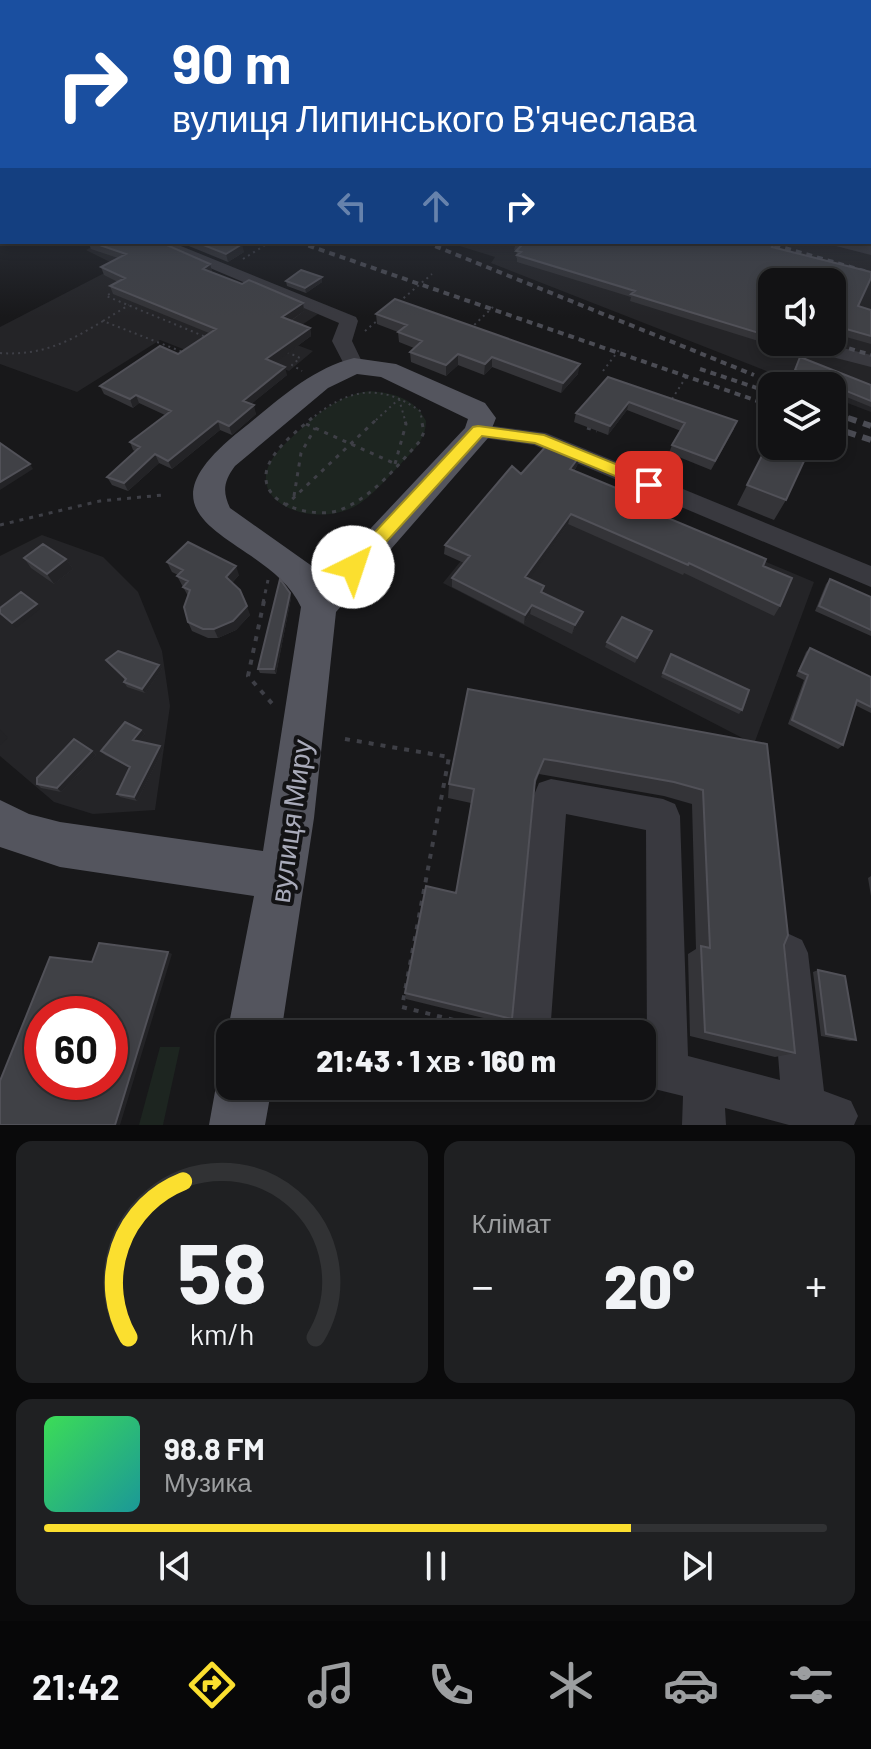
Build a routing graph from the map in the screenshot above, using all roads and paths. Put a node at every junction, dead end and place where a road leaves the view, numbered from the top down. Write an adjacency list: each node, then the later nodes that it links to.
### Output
1 (162, 244): 5 (street)
2 (267, 244): 5 (path)
3 (846, 244): 4 (street)
4 (871, 250)
5 (226, 269): 22 (street)
6 (432, 274): 10 (path)
7 (123, 286): 8 (path)
8 (129, 305): 12 (path); 16 (path)
9 (493, 307): 15 (path)
10 (391, 309)
11 (382, 317): 14 (path)
12 (103, 321): 16 (path); 19 (path)
13 (213, 332): 16 (path)
14 (363, 332)
15 (465, 335)
16 (206, 337)
17 (619, 350): 23 (path)
18 (287, 352): 25 (path)
19 (0, 353)
20 (846, 355): 21 (street)
21 (871, 361)
22 (354, 366): 31 (main road); 41 (main road)
23 (603, 371)
24 (688, 374): 27 (path)
25 (309, 376)
26 (400, 397): 28 (path); 33 (path); 34 (path); 34 (path)
27 (668, 406)
28 (307, 424): 29 (path); 37 (path)
29 (315, 428): 33 (path); 36 (path)
30 (587, 428): 32 (path)
31 (478, 431): 40 (street); 41 (main road)
32 (597, 431)
33 (351, 444): 34 (path); 36 (path)
34 (397, 464): 37 (path)
35 (163, 495): 38 (path)
36 (294, 498): 37 (path)
37 (286, 506)
38 (0, 525)
39 (269, 576): 42 (path)
40 (871, 577)
41 (319, 607): 45 (main road, вулиця Миру)
42 (278, 711)
43 (345, 739): 48 (path)
44 (0, 822): 45 (main road)
45 (283, 876): 47 (main road, вулиця Миру)
46 (789, 953): 50 (street)
47 (277, 1020)
48 (453, 1020)
49 (531, 1020): 50 (street)
50 (671, 1073): 53 (street)
51 (241, 1100): 52 (main road)
52 (237, 1125)
53 (704, 1125)

